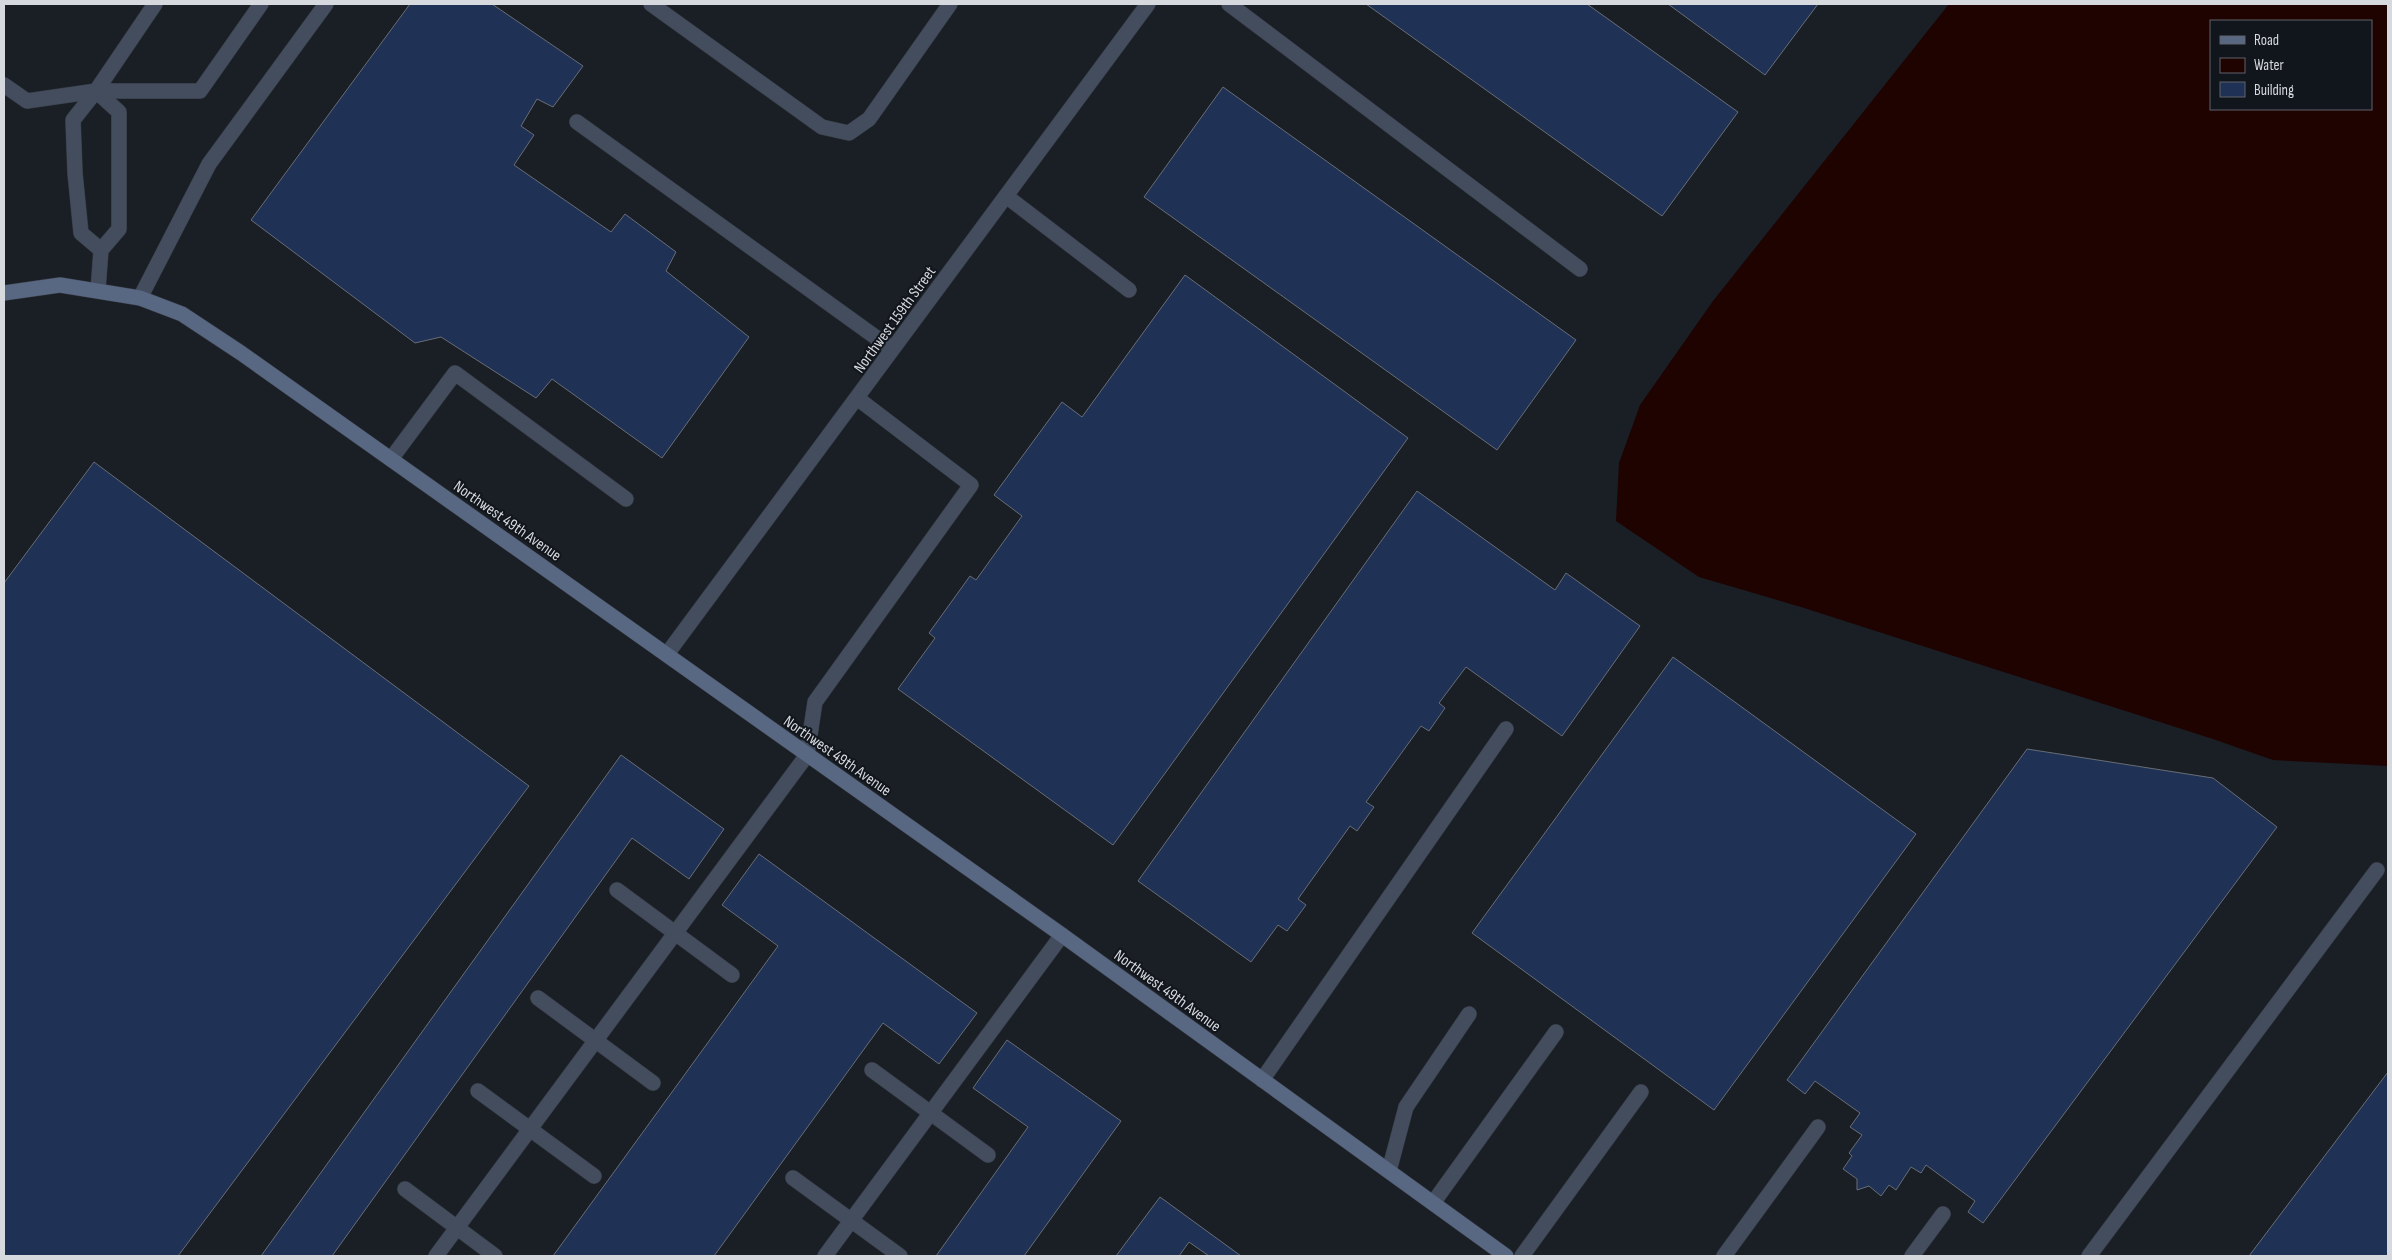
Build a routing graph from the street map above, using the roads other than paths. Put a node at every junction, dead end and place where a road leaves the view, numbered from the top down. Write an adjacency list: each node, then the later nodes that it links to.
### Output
1 (155, 4): 9 (street)
2 (261, 4): 9 (street)
3 (326, 4): 17 (street)
4 (651, 4): 5 (street)
5 (950, 4)
6 (1148, 4): 11 (street, Northwest 159th Street)
7 (1229, 4): 13 (street)
8 (4, 85): 9 (street)
9 (96, 91): 12 (street); 12 (street)
10 (577, 122): 18 (street)
11 (1006, 196): 15 (street); 18 (street, Northwest 159th Street)
12 (101, 250): 14 (street)
13 (1580, 269)
14 (98, 290): 16 (street, Northwest 49th Avenue); 17 (street, Northwest 49th Avenue)
15 (1129, 290)
16 (4, 293)
17 (140, 298): 20 (street, Northwest 49th Avenue)
18 (892, 349): 19 (street, Northwest 159th Street)
19 (857, 398): 22 (street, Northwest 159th Street); 24 (street)
20 (391, 459): 21 (street); 22 (street, Northwest 49th Avenue)
21 (626, 499)
22 (667, 654): 24 (street, Northwest 49th Avenue)
23 (1506, 729): 35 (street)
24 (807, 755): 27 (street); 28 (street, Northwest 49th Avenue)
25 (2377, 870): 59 (street)
26 (617, 890): 27 (street)
27 (676, 933): 29 (street); 33 (street)
28 (1062, 935): 35 (street, Northwest 49th Avenue); 39 (street)
29 (732, 975)
30 (538, 998): 33 (street)
31 (1469, 1014): 43 (street)
32 (1556, 1032): 47 (street)
33 (596, 1040): 36 (street); 41 (street)
34 (872, 1070): 39 (street)
35 (1262, 1080): 43 (street, Northwest 49th Avenue)
36 (653, 1083)
37 (478, 1090): 41 (street)
38 (1641, 1092): 56 (street)
39 (931, 1113): 42 (street); 49 (street)
40 (1818, 1128): 57 (street)
41 (531, 1130): 44 (street); 50 (street)
42 (988, 1155)
43 (1389, 1171): 47 (street, Northwest 49th Avenue)
44 (594, 1176)
45 (793, 1178): 49 (street)
46 (405, 1189): 50 (street)
47 (1433, 1203): 55 (street, Northwest 49th Avenue)
48 (1943, 1214): 58 (street)
49 (852, 1221): 53 (street); 54 (street)
50 (457, 1228): 51 (street); 52 (street)
51 (436, 1256)
52 (495, 1256)
53 (825, 1256)
54 (900, 1256)
55 (1506, 1256)
56 (1522, 1256)
57 (1724, 1256)
58 (1912, 1256)
59 (2089, 1256)

